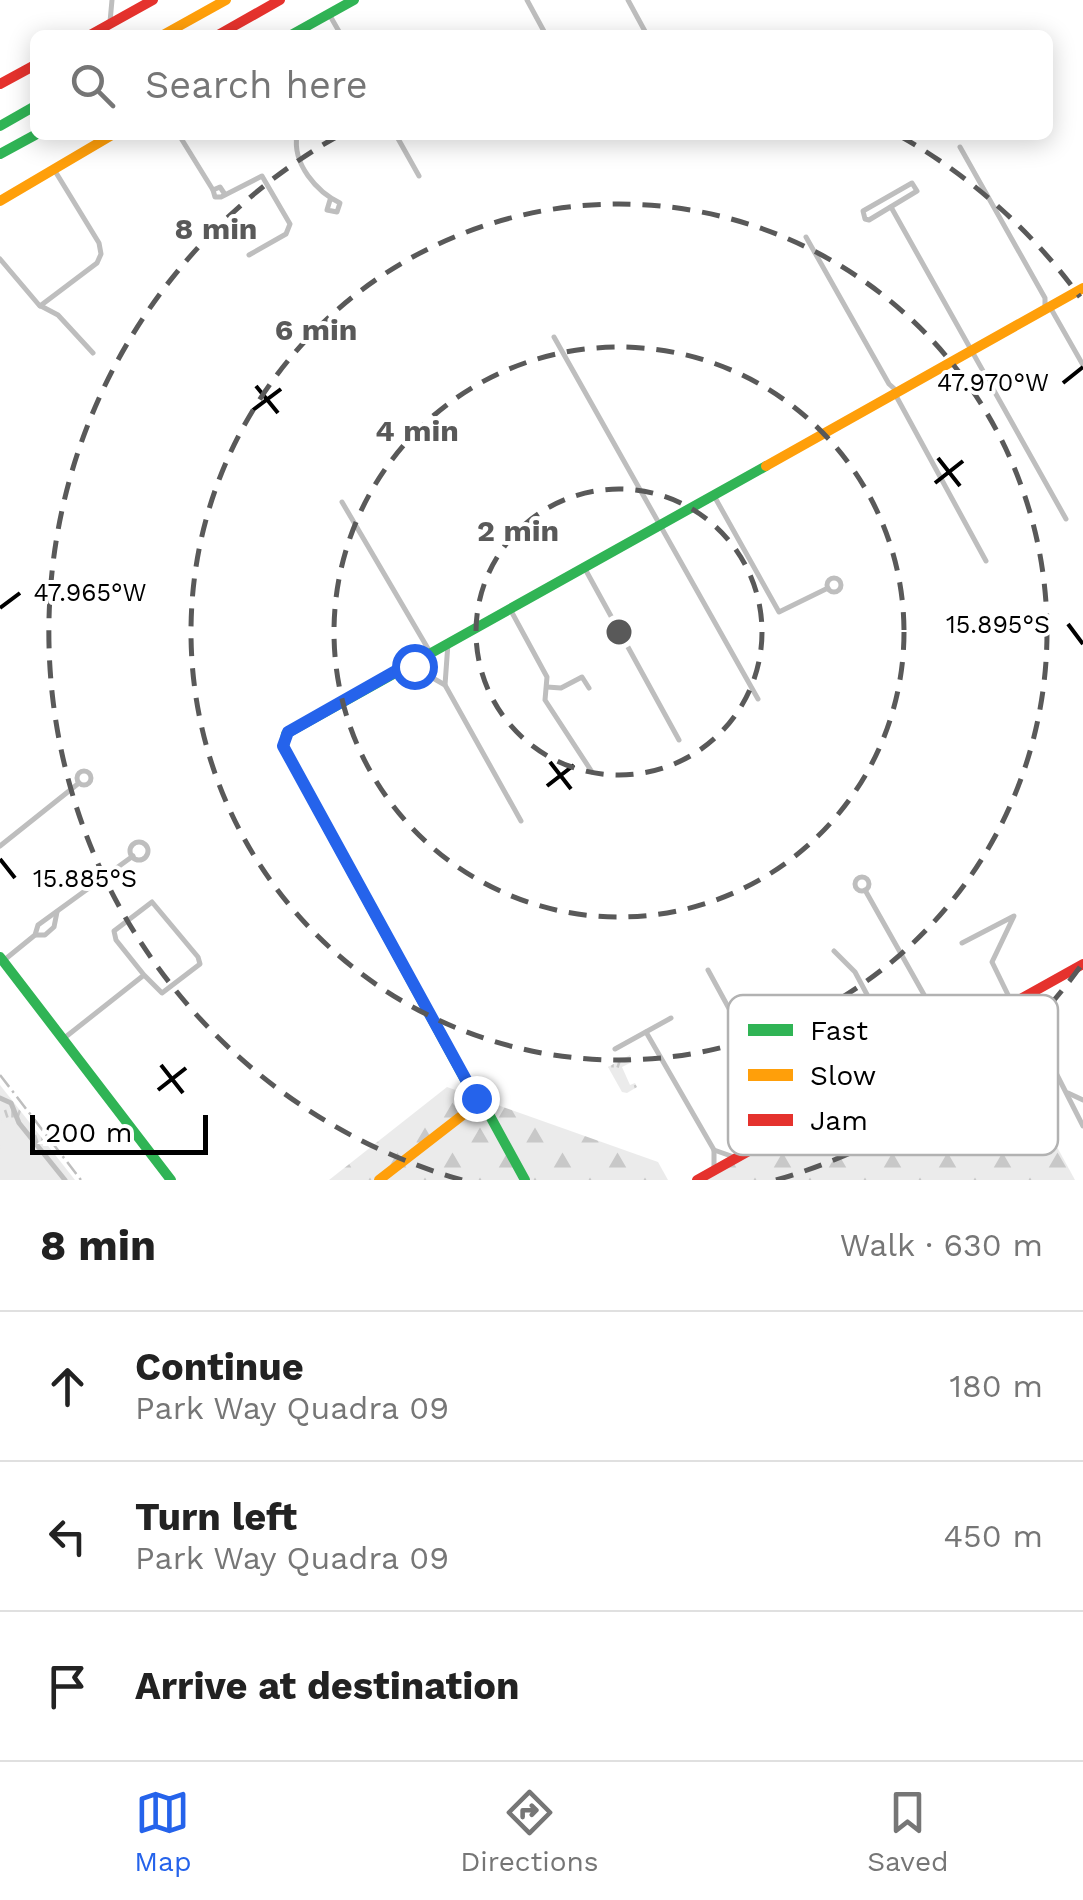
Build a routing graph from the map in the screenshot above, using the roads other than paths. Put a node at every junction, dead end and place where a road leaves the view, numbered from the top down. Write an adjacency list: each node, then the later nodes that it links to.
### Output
1 (112, 0): 9 (street)
2 (153, 0): 9 (main road)
3 (226, 0): 11 (main road)
4 (280, 0): 12 (main road)
5 (354, 0): 8 (main road)
6 (526, 0): 15 (street)
7 (628, 0): 16 (street)
8 (329, 14): 13 (main road); 14 (street)
9 (110, 24): 10 (main road)
10 (99, 30)
11 (171, 30)
12 (227, 30)
13 (300, 30)
14 (338, 30)
15 (543, 30)
16 (644, 30)
17 (30, 67): 18 (main road)
18 (0, 84)
19 (30, 109): 20 (main road)
20 (0, 126)
21 (30, 138): 27 (main road)
22 (103, 140): 28 (main road)
23 (182, 140): 34 (street)
24 (297, 140): 30 (street)
25 (399, 140): 29 (street)
26 (960, 147): 37 (street)
27 (0, 154)
28 (53, 168): 31 (main road); 38 (street)
29 (419, 176)
30 (330, 200)
31 (0, 201)
32 (891, 207): 32 (street); 40 (street)
33 (806, 237): 43 (street)
34 (250, 255)
35 (0, 259): 38 (street)
36 (1083, 288): 37 (main road)
37 (1049, 304): 40 (main road); 42 (street)
38 (40, 306): 41 (street)
39 (554, 337): 47 (street)
40 (974, 350): 43 (main road); 46 (street)
41 (93, 352)
42 (1083, 365)
43 (893, 392): 44 (main road); 48 (street)
44 (713, 494): 47 (main road); 50 (street)
45 (342, 502): 53 (street)
46 (1066, 519)
47 (661, 524): 49 (main road); 60 (street)
48 (986, 561)
49 (584, 566): 51 (main road); 61 (street)
50 (828, 588)
51 (510, 608): 52 (main road); 58 (street)
52 (448, 642): 53 (main road); 55 (street)
53 (430, 652): 54 (main road)
54 (408, 664): 56 (street); 89 (main road)
55 (444, 668): 56 (street); 57 (street)
56 (432, 675): 57 (street)
57 (445, 684): 64 (street)
58 (546, 687): 59 (street); 62 (street)
59 (589, 688)
60 (758, 699)
61 (679, 740)
62 (592, 772)
63 (78, 783): 65 (street)
64 (521, 822)
65 (0, 846)
66 (133, 856): 68 (street)
67 (865, 890): 77 (street)
68 (57, 912): 69 (street); 69 (street)
69 (35, 935): 72 (street)
70 (962, 943): 78 (street)
71 (834, 951): 76 (street)
72 (2, 959): 83 (main road)
73 (1083, 964): 79 (main road)
74 (708, 970): 80 (street)
75 (144, 975): 75 (street); 83 (street)
76 (867, 995)
77 (924, 995)
78 (1015, 995)
79 (1027, 995)
80 (728, 1007)
81 (671, 1018): 82 (street)
82 (646, 1032): 84 (street); 92 (street)
83 (63, 1039): 97 (main road)
84 (616, 1049)
85 (1058, 1077): 86 (street)
86 (1065, 1092): 88 (street); 90 (street)
87 (0, 1098): 96 (street)
88 (1083, 1100)
89 (479, 1102): 98 (main road); 99 (main road)
90 (1080, 1114): 91 (street)
91 (1083, 1126)
92 (714, 1150): 94 (street); 95 (street)
93 (741, 1155): 94 (main road)
94 (736, 1158): 95 (main road)
95 (714, 1171): 100 (main road)
96 (65, 1180)
97 (171, 1180)
98 (380, 1180)
99 (524, 1180)
100 (697, 1180)

